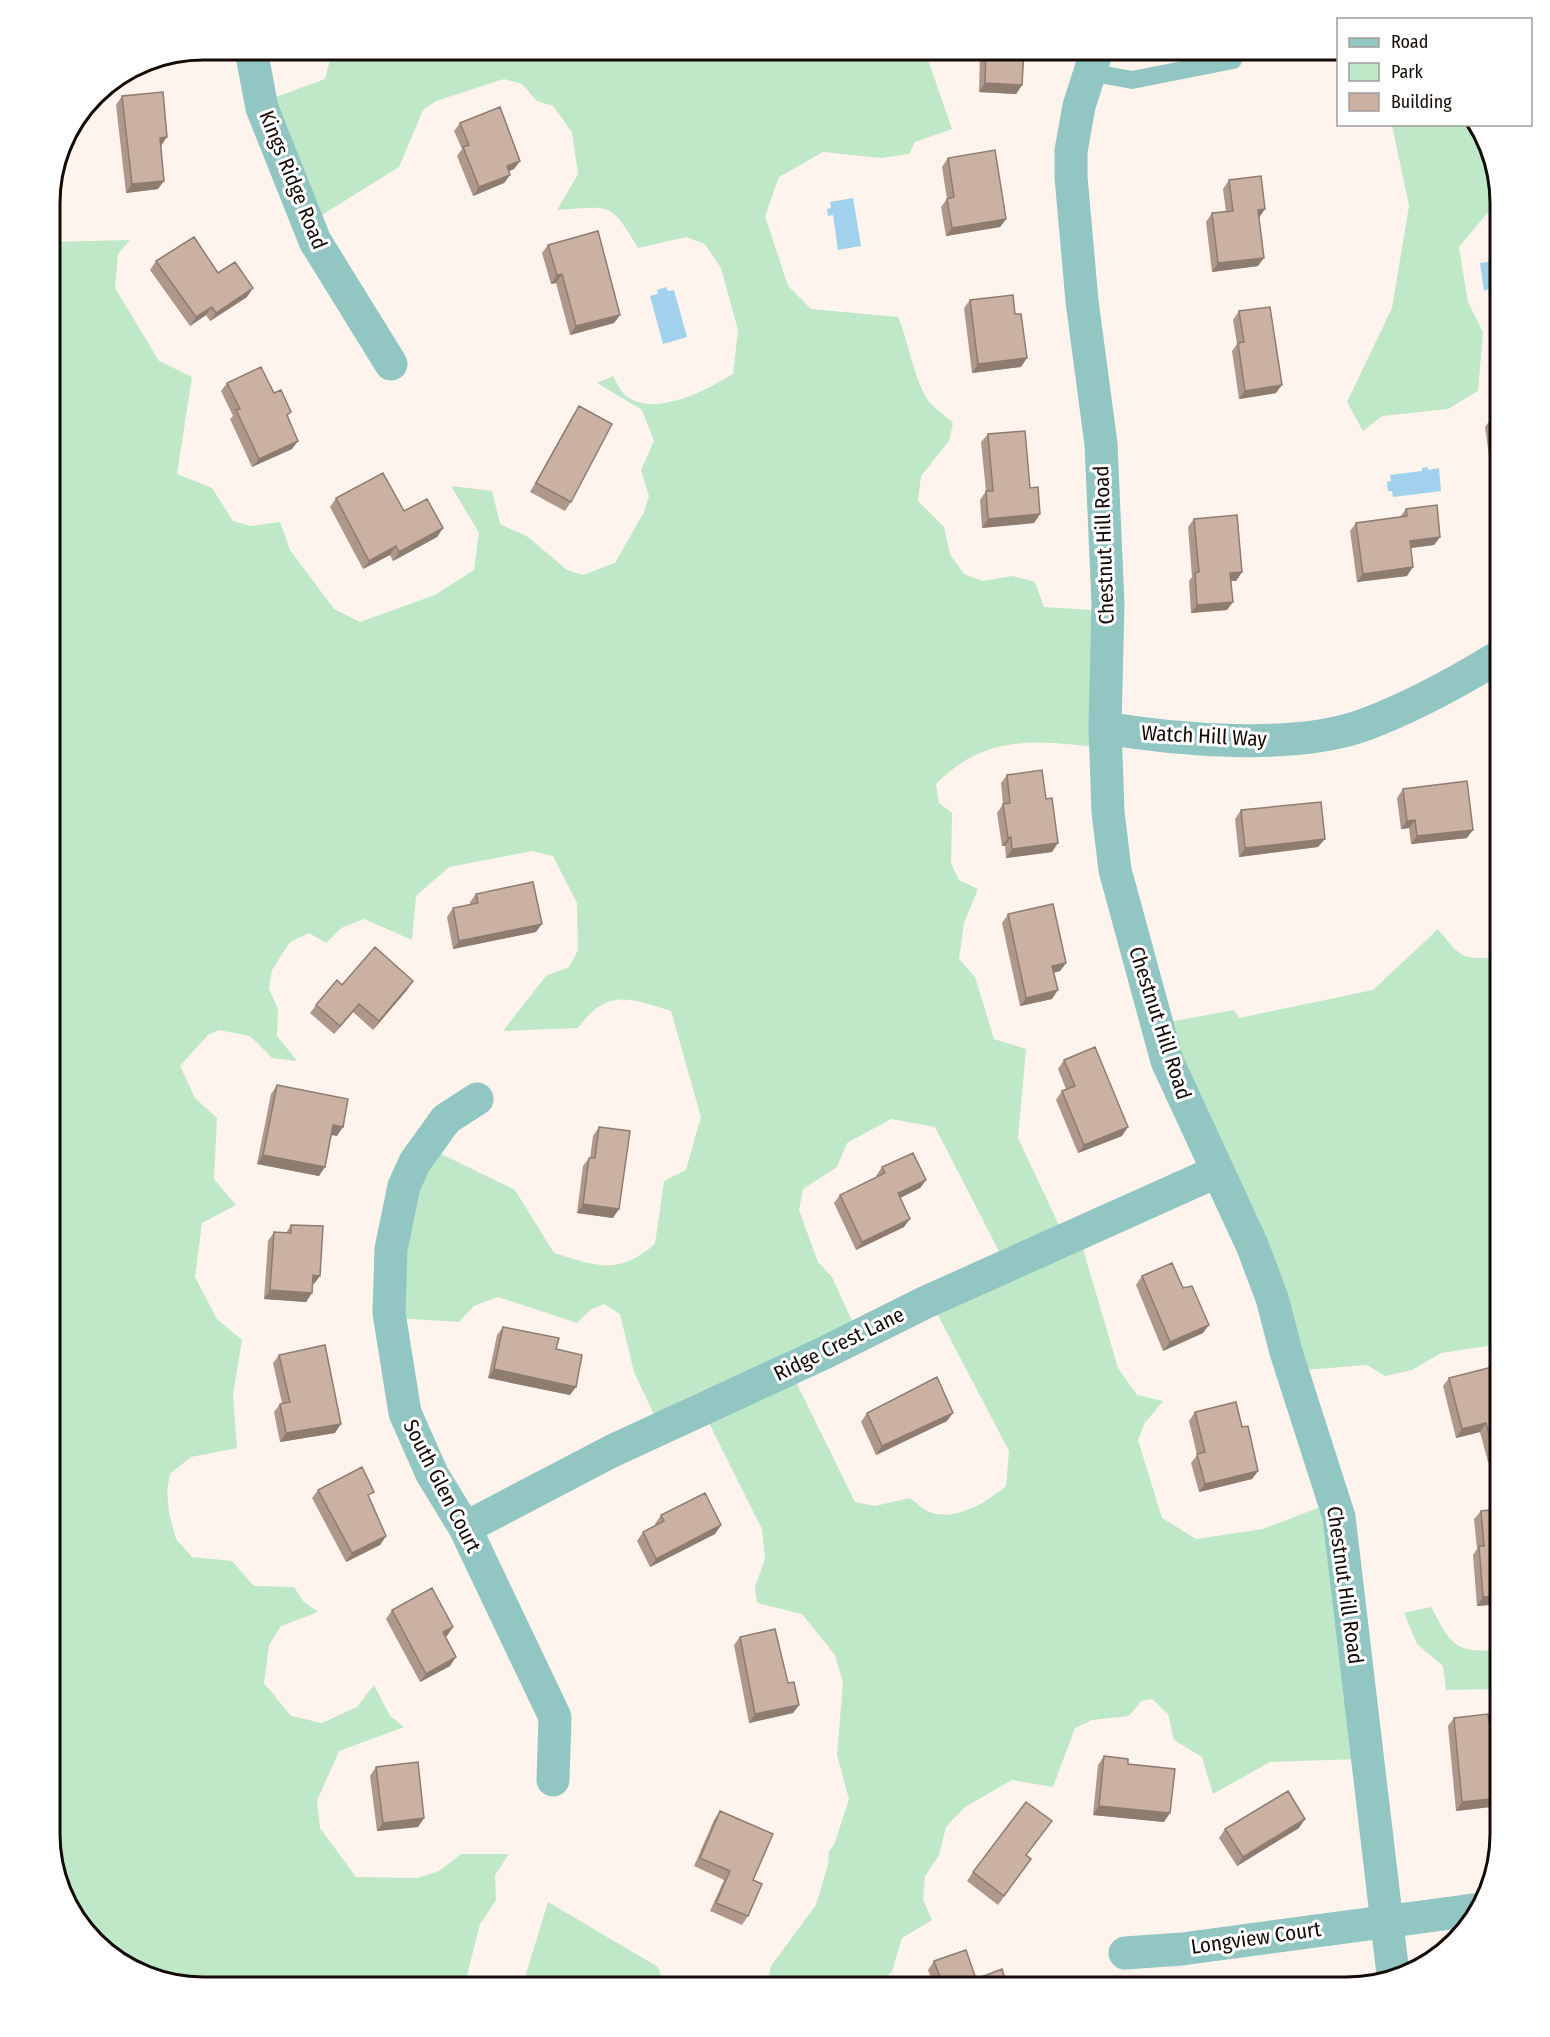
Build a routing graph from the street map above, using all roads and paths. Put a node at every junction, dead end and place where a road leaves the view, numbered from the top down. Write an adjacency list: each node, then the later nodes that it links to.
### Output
1 (253, 60): 4 (street, Kings Ridge Road)
2 (1233, 60): 3 (lane)
3 (1093, 61): 6 (street, Chestnut Hill Road)
4 (391, 364)
5 (1490, 662): 6 (street, Watch Hill Way)
6 (1105, 728): 8 (street, Chestnut Hill Road)
7 (477, 1099): 9 (street, South Glen Court)
8 (1218, 1171): 9 (street, Ridge Crest Lane); 12 (street, Chestnut Hill Road)
9 (465, 1528): 10 (street, South Glen Court)
10 (554, 1780)
11 (1468, 1911): 12 (street, Longview Court)
12 (1386, 1921): 13 (street, Longview Court); 14 (street, Chestnut Hill Road)
13 (1125, 1953)
14 (1392, 1969)

